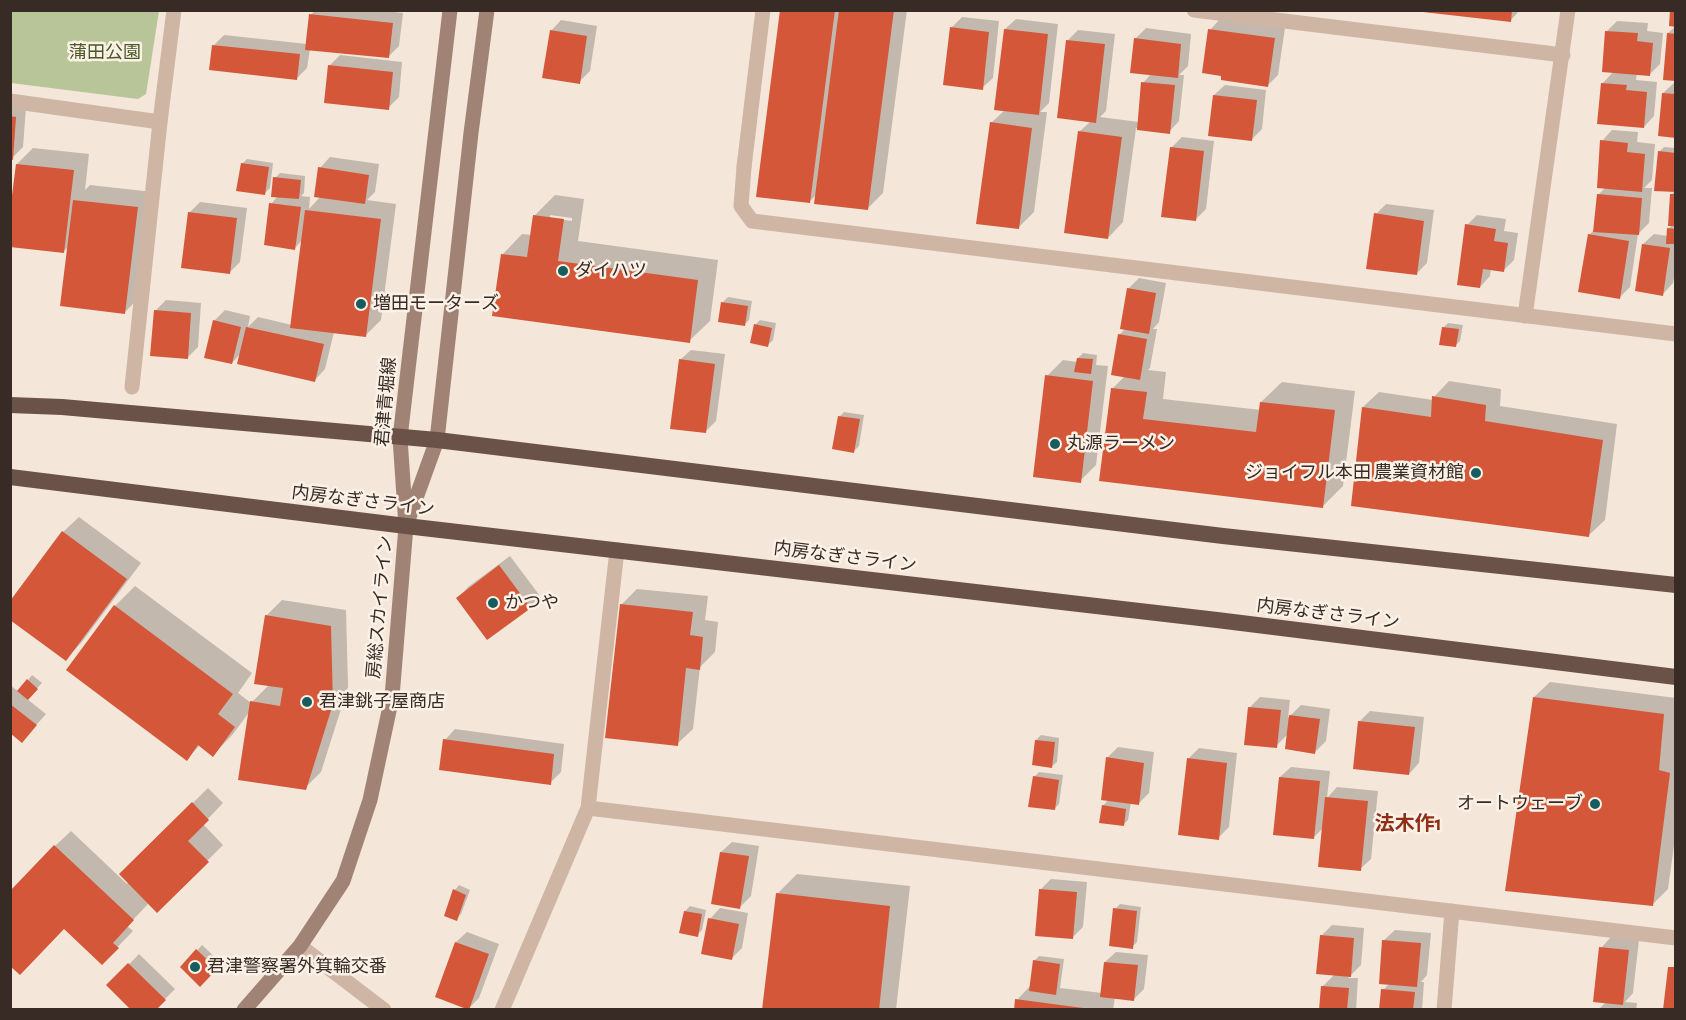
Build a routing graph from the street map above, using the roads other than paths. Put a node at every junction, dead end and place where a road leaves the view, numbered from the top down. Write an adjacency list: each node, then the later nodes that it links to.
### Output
1 (174, 10): 9 (street)
2 (450, 10): 14 (main road, 君津青堀線)
3 (487, 10): 15 (main road)
4 (764, 10): 10 (street)
5 (1194, 10): 7 (street)
6 (1568, 10): 7 (street)
7 (1563, 55): 10 (street)
8 (10, 101): 9 (street)
9 (160, 122): 12 (street)
10 (1525, 316): 11 (street)
11 (1676, 334)
12 (132, 387)
13 (10, 405): 14 (highway)
14 (400, 438): 15 (highway); 17 (main road, 君津青堀線)
15 (437, 440): 17 (main road); 19 (highway)
16 (10, 477): 17 (highway, 内房なぎさライン)
17 (406, 526): 18 (highway, 内房なぎさライン); 24 (main road, 房総スカイライン)
18 (617, 550): 20 (highway, 内房なぎさライン); 21 (street)
19 (1676, 585)
20 (1676, 677)
21 (588, 808): 22 (street); 27 (street)
22 (1452, 911): 23 (street); 28 (street)
23 (1676, 938)
24 (300, 946): 25 (main road, 房総スカイライン); 26 (street)
25 (244, 1010)
26 (384, 1010)
27 (502, 1010)
28 (1444, 1010)

